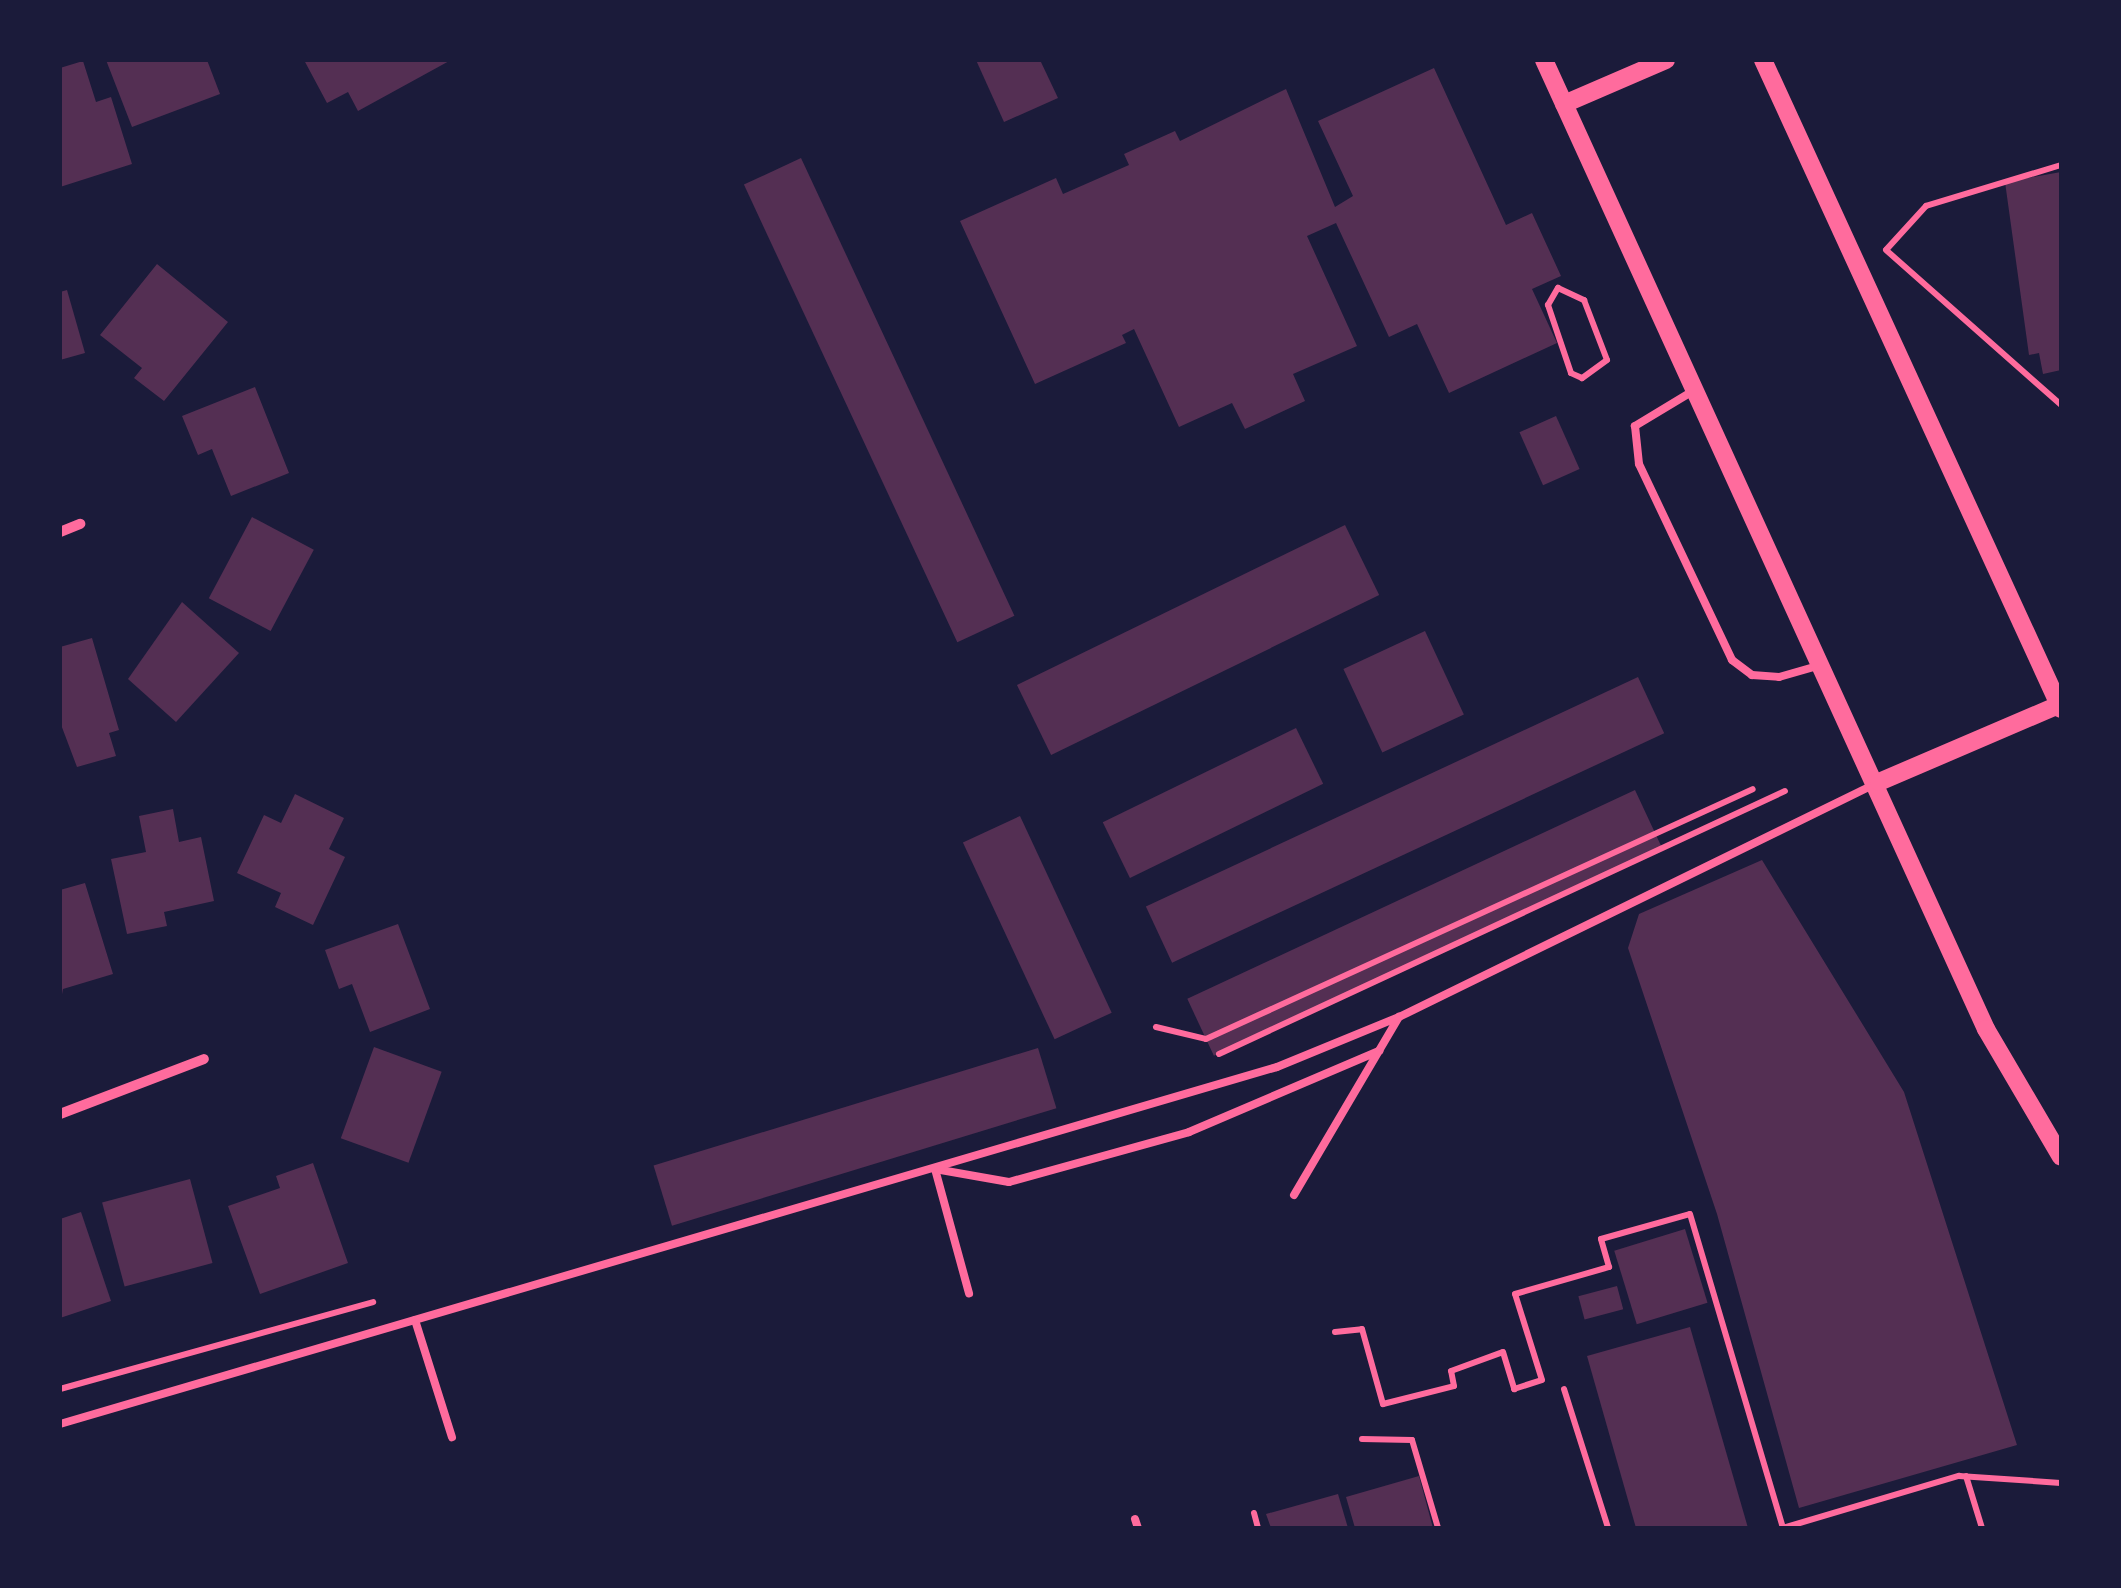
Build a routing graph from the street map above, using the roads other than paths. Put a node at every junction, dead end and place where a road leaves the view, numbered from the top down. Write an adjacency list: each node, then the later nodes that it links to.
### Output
1 (1544, 60): 4 (street)
2 (1666, 60): 4 (street)
3 (1763, 60): 9 (street)
4 (1564, 104): 5 (street)
5 (1696, 388): 8 (street); 8 (lane)
6 (80, 524): 7 (street)
7 (60, 532)
8 (1824, 664): 10 (street)
9 (2060, 706): 10 (street)
10 (1879, 782): 11 (lane); 15 (street)
11 (1399, 1018): 12 (lane); 16 (lane)
12 (1378, 1051): 16 (lane); 17 (lane)
13 (204, 1059): 14 (street)
14 (60, 1114)
15 (2061, 1157)
16 (935, 1168): 18 (lane); 19 (lane)
17 (1294, 1195)
18 (969, 1294)
19 (415, 1320): 20 (lane); 21 (lane)
20 (60, 1424)
21 (452, 1438)

